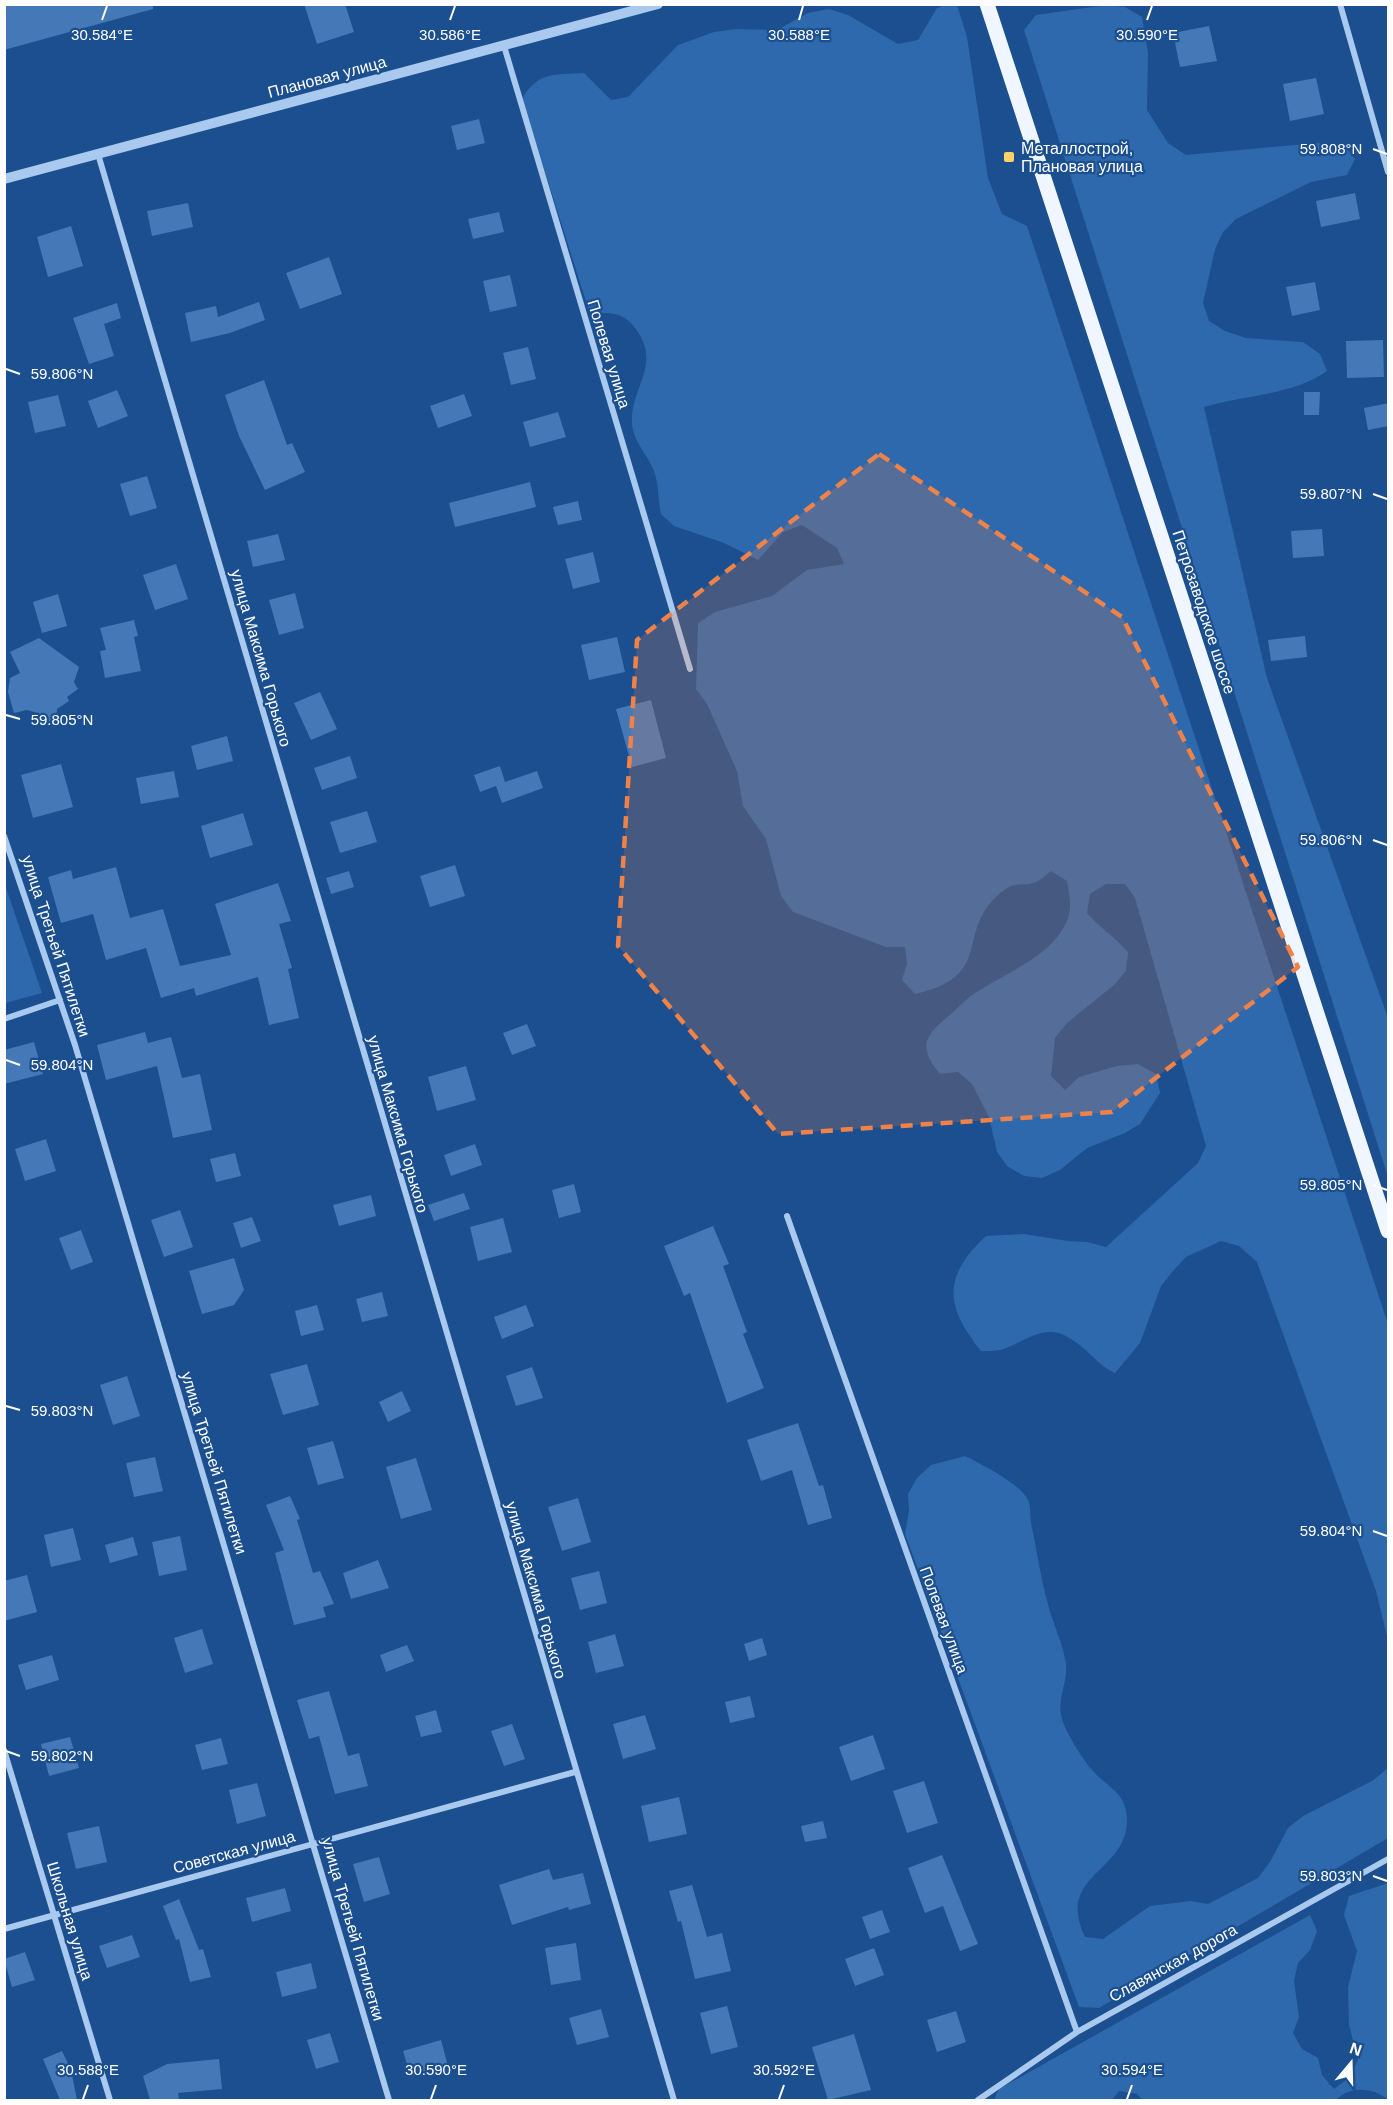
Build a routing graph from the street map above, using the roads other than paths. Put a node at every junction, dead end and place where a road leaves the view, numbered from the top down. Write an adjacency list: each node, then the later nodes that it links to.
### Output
1 (658, 4): 4 (street, Плановая улица)
2 (987, 4): 13 (main road, Петрозаводское шоссе)
3 (1340, 4): 6 (street)
4 (504, 46): 5 (street, Плановая улица); 8 (street, Полевая улица)
5 (98, 154): 7 (street, Плановая улица); 15 (street, улица Максима Горького)
6 (1389, 172)
7 (4, 180)
8 (690, 669)
9 (4, 836): 10 (street, улица Третьей Пятилетки)
10 (60, 1000): 11 (street); 16 (street, улица Третьей Пятилетки)
11 (4, 1019)
12 (788, 1216): 20 (street, Полевая улица)
13 (1389, 1231)
14 (4, 1750): 18 (street, Школьная улица)
15 (575, 1772): 16 (street, Советская улица); 23 (street, улица Максима Горького)
16 (314, 1844): 18 (street, Советская улица); 22 (street, улица Третьей Пятилетки)
17 (1389, 1859): 20 (street, Славянская дорога)
18 (55, 1915): 19 (street, Советская улица); 21 (street, Школьная улица)
19 (4, 1929)
20 (1077, 2032): 24 (street, Славянская дорога)
21 (110, 2100)
22 (389, 2100)
23 (674, 2100)
24 (978, 2100)

